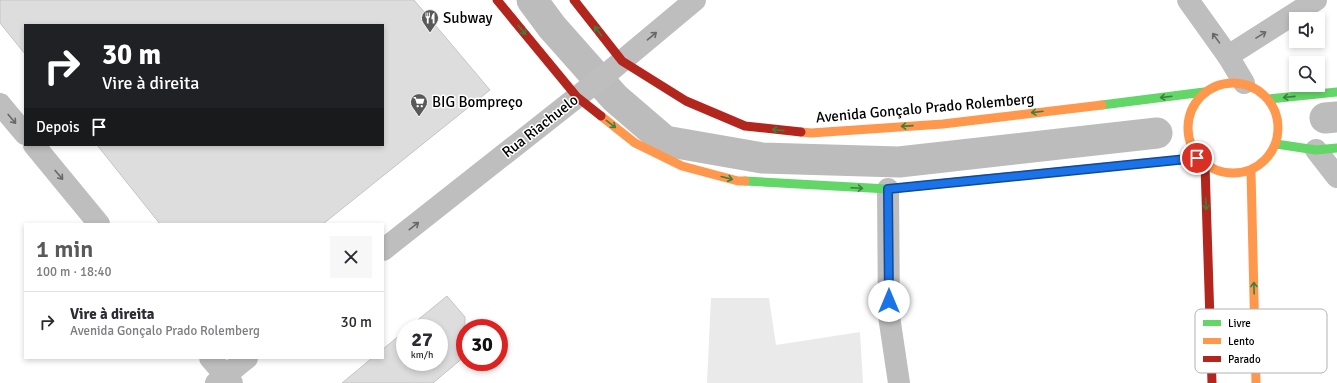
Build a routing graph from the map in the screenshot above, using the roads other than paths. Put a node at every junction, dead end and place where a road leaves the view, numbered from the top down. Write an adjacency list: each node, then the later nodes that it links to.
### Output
1 (497, 0): 11 (street, one-way to 11)
2 (574, 0): 7 (street, Avenida Gonçalo Prado Rolemberg, one-way to 2)
3 (695, 0): 7 (street, Rua Riachuelo, one-way to 3)
4 (1188, 0): 6 (street, one-way to 4)
5 (1316, 0): 6 (street, one-way to 5)
6 (1228, 56): 8 (street)
7 (616, 66): 9 (street, Avenida Gonçalo Prado Rolemberg, one-way to 7); 11 (street, Rua Riachuelo)
8 (1244, 83): 9 (street); 12 (street)
9 (1204, 92): 18 (street)
10 (1337, 92): 12 (street, one-way to 12)
11 (581, 93): 22 (street, one-way to 22); 24 (street, Rua Riachuelo, one-way to 11)
12 (1269, 99): 15 (street)
13 (0, 104): 14 (street, one-way to 14)
14 (24, 133)
15 (1276, 144): 17 (street); 20 (street)
16 (35, 146): 23 (street, one-way to 23)
17 (1326, 149): 21 (street)
18 (1197, 158): 19 (street); 22 (street)
19 (1205, 165): 20 (street); 25 (street, one-way to 25)
20 (1251, 170): 26 (street, one-way to 20)
21 (1337, 177)
22 (888, 189): 32 (street)
23 (98, 223)
24 (384, 249)
25 (1210, 309)
26 (1254, 309)
27 (211, 359): 31 (street)
28 (246, 359): 31 (street)
29 (1212, 373): 33 (street, one-way to 33)
30 (1256, 373): 34 (street, one-way to 30)
31 (224, 381)
32 (899, 383)
33 (1212, 383)
34 (1256, 383)

